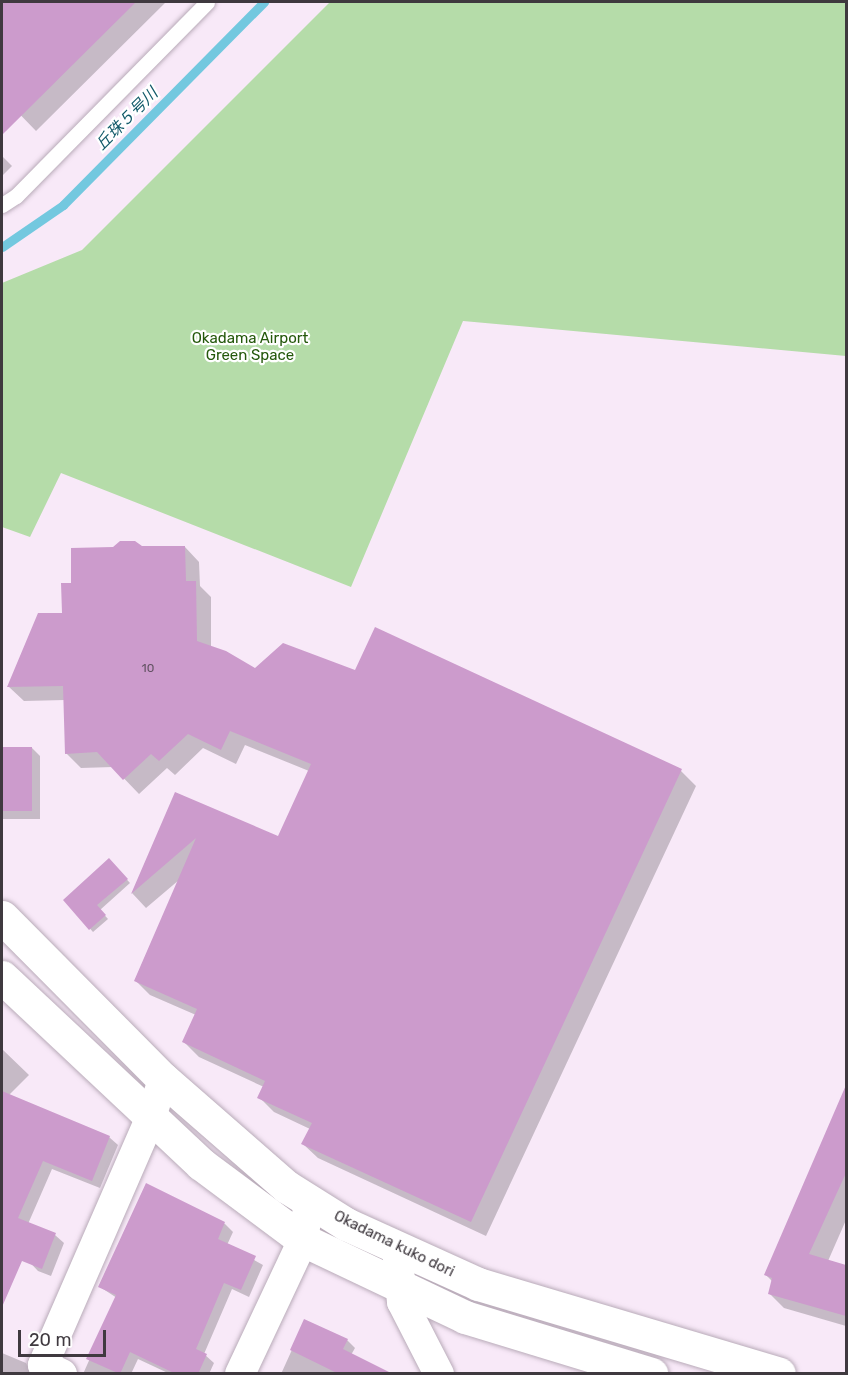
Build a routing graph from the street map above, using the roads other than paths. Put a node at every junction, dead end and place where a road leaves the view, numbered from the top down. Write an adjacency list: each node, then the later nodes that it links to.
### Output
1 (207, 2): 2 (lane)
2 (2, 205)
3 (2, 917): 5 (main road, Okadama kuko dori)
4 (2, 976): 6 (main road)
5 (163, 1079): 6 (street); 7 (main road, Okadama kuko dori)
6 (151, 1117): 8 (main road); 11 (street)
7 (309, 1201): 8 (street); 9 (main road, Okadama kuko dori)
8 (303, 1240): 10 (main road); 13 (street)
9 (397, 1248): 10 (street); 15 (main road, Okadama kuko dori)
10 (398, 1288): 12 (street); 14 (main road)
11 (48, 1371)
12 (435, 1372)
13 (240, 1374)
14 (652, 1374)
15 (779, 1374)

